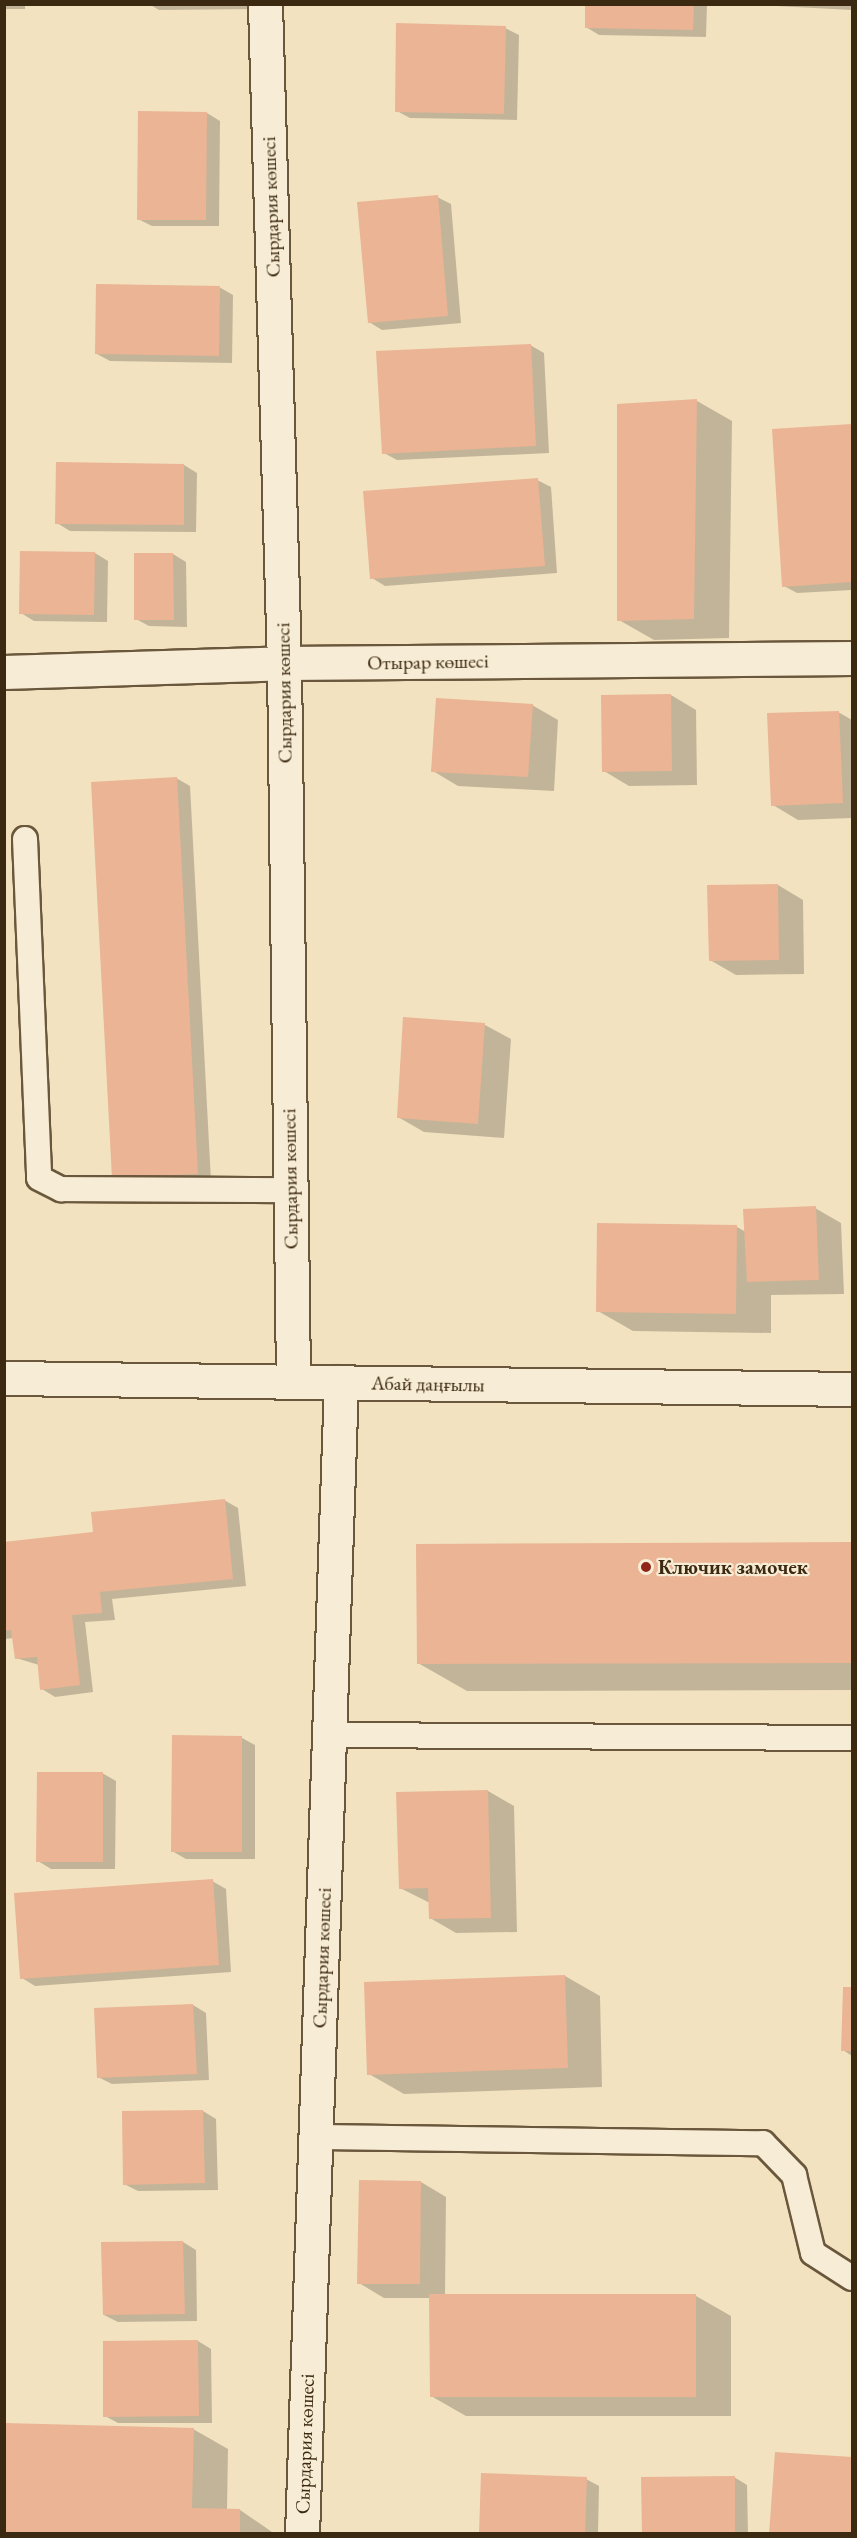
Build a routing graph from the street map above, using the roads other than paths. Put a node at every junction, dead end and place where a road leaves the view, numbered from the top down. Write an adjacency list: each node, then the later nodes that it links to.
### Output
1 (265, 4): 3 (street, Сырдария көшесі)
2 (852, 658): 3 (street, Отырар көшесі)
3 (284, 663): 4 (street, Отырар көшесі); 6 (street, Сырдария көшесі)
4 (4, 672)
5 (25, 839): 6 (lane)
6 (291, 1190): 8 (street, Сырдария көшесі)
7 (4, 1378): 8 (street, Абай даңғылы)
8 (293, 1381): 9 (street, Абай даңғылы)
9 (341, 1383): 10 (street, Абай даңғылы); 11 (street, Сырдария көшесі)
10 (852, 1389)
11 (330, 1735): 12 (lane); 13 (street, Сырдария көшесі)
12 (852, 1737)
13 (316, 2137): 14 (lane); 15 (street, Сырдария көшесі)
14 (852, 2278)
15 (302, 2534)

